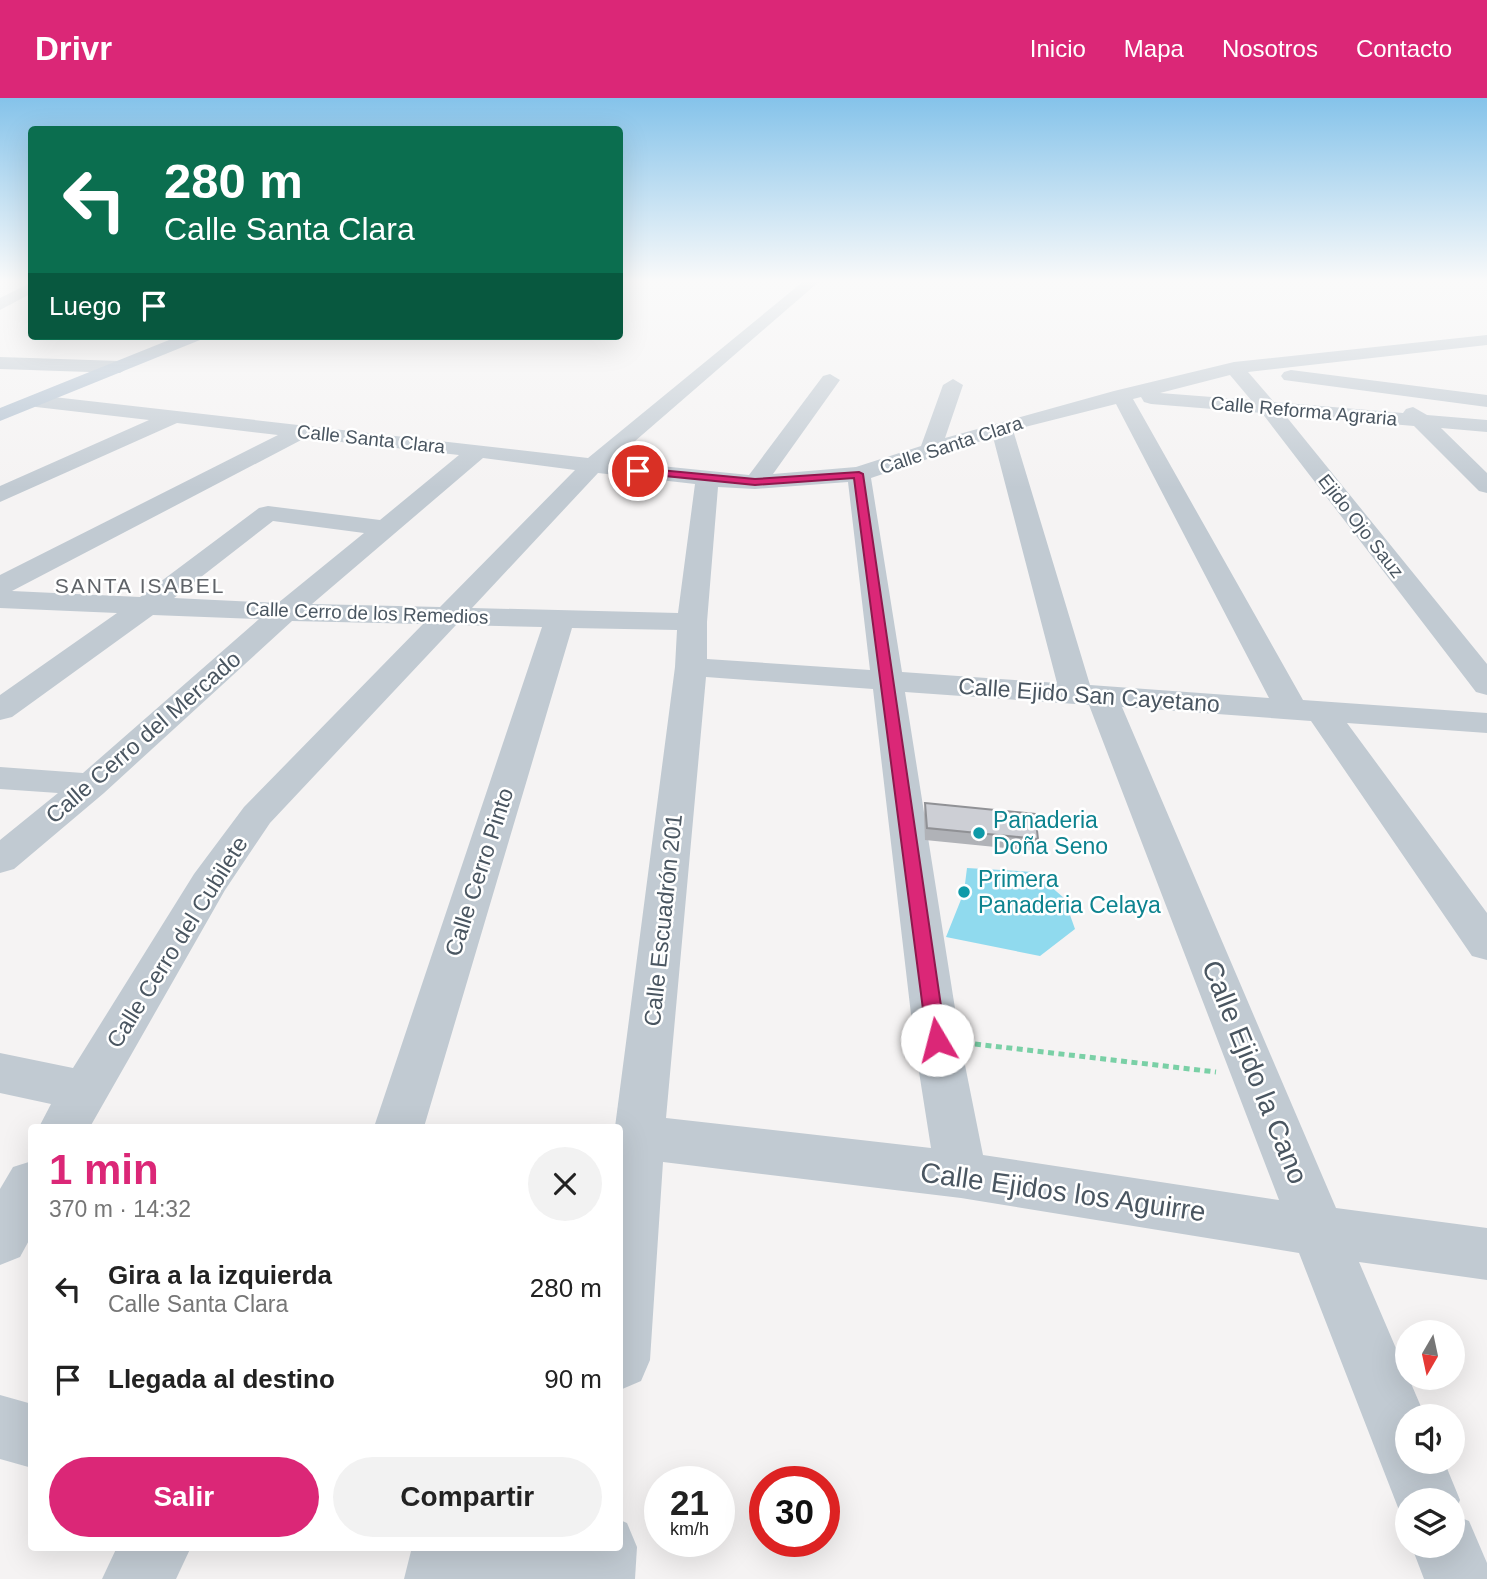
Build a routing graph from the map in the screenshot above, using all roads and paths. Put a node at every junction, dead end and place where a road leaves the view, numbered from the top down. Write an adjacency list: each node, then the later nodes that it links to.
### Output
1 (163, 349): 11 (main road)
2 (732, 349): 29 (street, Calle Cerro del Cubilete)
3 (1425, 349): 6 (street, Calle Santa Clara)
4 (1469, 349): 10 (street)
5 (60, 350): 9 (street)
6 (1369, 358): 8 (street); 12 (street, Calle Santa Clara); 15 (street)
7 (0, 363): 9 (street)
8 (1442, 363)
9 (41, 364): 11 (street)
10 (1482, 364)
11 (120, 367): 18 (main road)
12 (1234, 368): 15 (street); 16 (street, Calle Santa Clara); 20 (street, Ejido Ojo Sauz)
13 (830, 380): 33 (street)
14 (953, 385): 28 (street)
15 (1392, 389): 17 (street); 23 (street)
16 (1121, 395): 20 (street, Calle Reforma Agraria); 25 (street, Calle Santa Clara); 51 (street)
17 (1487, 401)
18 (29, 404): 19 (street, Calle Santa Clara); 21 (main road); 22 (street, Calle Santa Clara)
19 (0, 405)
20 (1270, 410): 23 (street, Calle Reforma Agraria); 48 (street, Ejido Ojo Sauz)
21 (0, 415)
22 (175, 416): 26 (street, Calle Santa Clara); 35 (street)
23 (1419, 421): 24 (street, Calle Reforma Agraria); 30 (street)
24 (1487, 426)
25 (1001, 427): 28 (street, Calle Santa Clara); 49 (street, Calle Ejido la Cano)
26 (302, 431): 27 (street, Calle Santa Clara); 37 (street)
27 (478, 451): 29 (street, Calle Santa Clara); 36 (street, Calle Cerro del Mercado)
28 (930, 451): 31 (street, Calle Santa Clara)
29 (592, 466): 32 (street, Calle Santa Clara); 42 (street, Calle Cerro del Cubilete)
30 (1478, 468): 34 (street)
31 (859, 474): 33 (street, Calle Santa Clara); 47 (street)
32 (707, 479): 33 (street, Calle Santa Clara); 44 (street, Calle Escuadrón 201)
33 (755, 482)
34 (1487, 486)
35 (0, 495)
36 (385, 528): 40 (street); 41 (street, Calle Cerro del Mercado)
37 (0, 586)
38 (0, 599): 39 (street, Calle Cerro de los Remedios)
39 (48, 602): 40 (street, Calle Cerro de los Remedios); 45 (street)
40 (146, 606): 41 (street, Calle Cerro de los Remedios); 50 (street)
41 (285, 612): 42 (street, Calle Cerro de los Remedios); 54 (street, Calle Cerro del Mercado)
42 (449, 616): 43 (street, Calle Cerro de los Remedios); 60 (street, Calle Cerro del Cubilete)
43 (559, 618): 44 (street, Calle Cerro de los Remedios); 61 (street, Calle Cerro Pinto)
44 (692, 622): 46 (street, Calle Escuadrón 201)
45 (0, 628)
46 (691, 667): 47 (street, Calle Ejido San Cayetano); 62 (street, Calle Escuadrón 201)
47 (885, 679): 49 (street, Calle Ejido San Cayetano); 57 (street)
48 (1487, 685)
49 (1088, 694): 51 (street, Calle Ejido San Cayetano); 59 (street, Calle Ejido la Cano)
50 (0, 710)
51 (1307, 711): 52 (street, Calle Ejido San Cayetano); 56 (street)
52 (1487, 723)
53 (0, 778): 54 (street)
54 (91, 785): 55 (street, Calle Cerro del Mercado)
55 (0, 860)
56 (1487, 945)
57 (937, 1040): 59 (path); 63 (street)
58 (0, 1073): 60 (street)
59 (1255, 1076): 65 (street, Calle Ejido la Cano)
60 (75, 1109)
61 (400, 1124)
62 (639, 1137): 63 (street, Calle Ejidos los Aguirre); 68 (street, Calle Escuadrón 201)
63 (961, 1175): 65 (street, Calle Ejidos los Aguirre)
64 (28, 1191): 66 (street)
65 (1320, 1231): 67 (street, Calle Ejidos los Aguirre); 69 (street, Calle Ejido la Cano)
66 (0, 1239)
67 (1487, 1254)
68 (623, 1325)
69 (1395, 1419)
70 (0, 1427): 71 (street)
71 (28, 1435)
72 (154, 1551): 77 (street)
73 (445, 1551): 78 (street)
74 (461, 1551): 79 (street)
75 (603, 1551): 80 (street)
76 (1450, 1558): 81 (street)
77 (137, 1579)
78 (439, 1579)
79 (563, 1579)
80 (600, 1579)
81 (1459, 1579)

